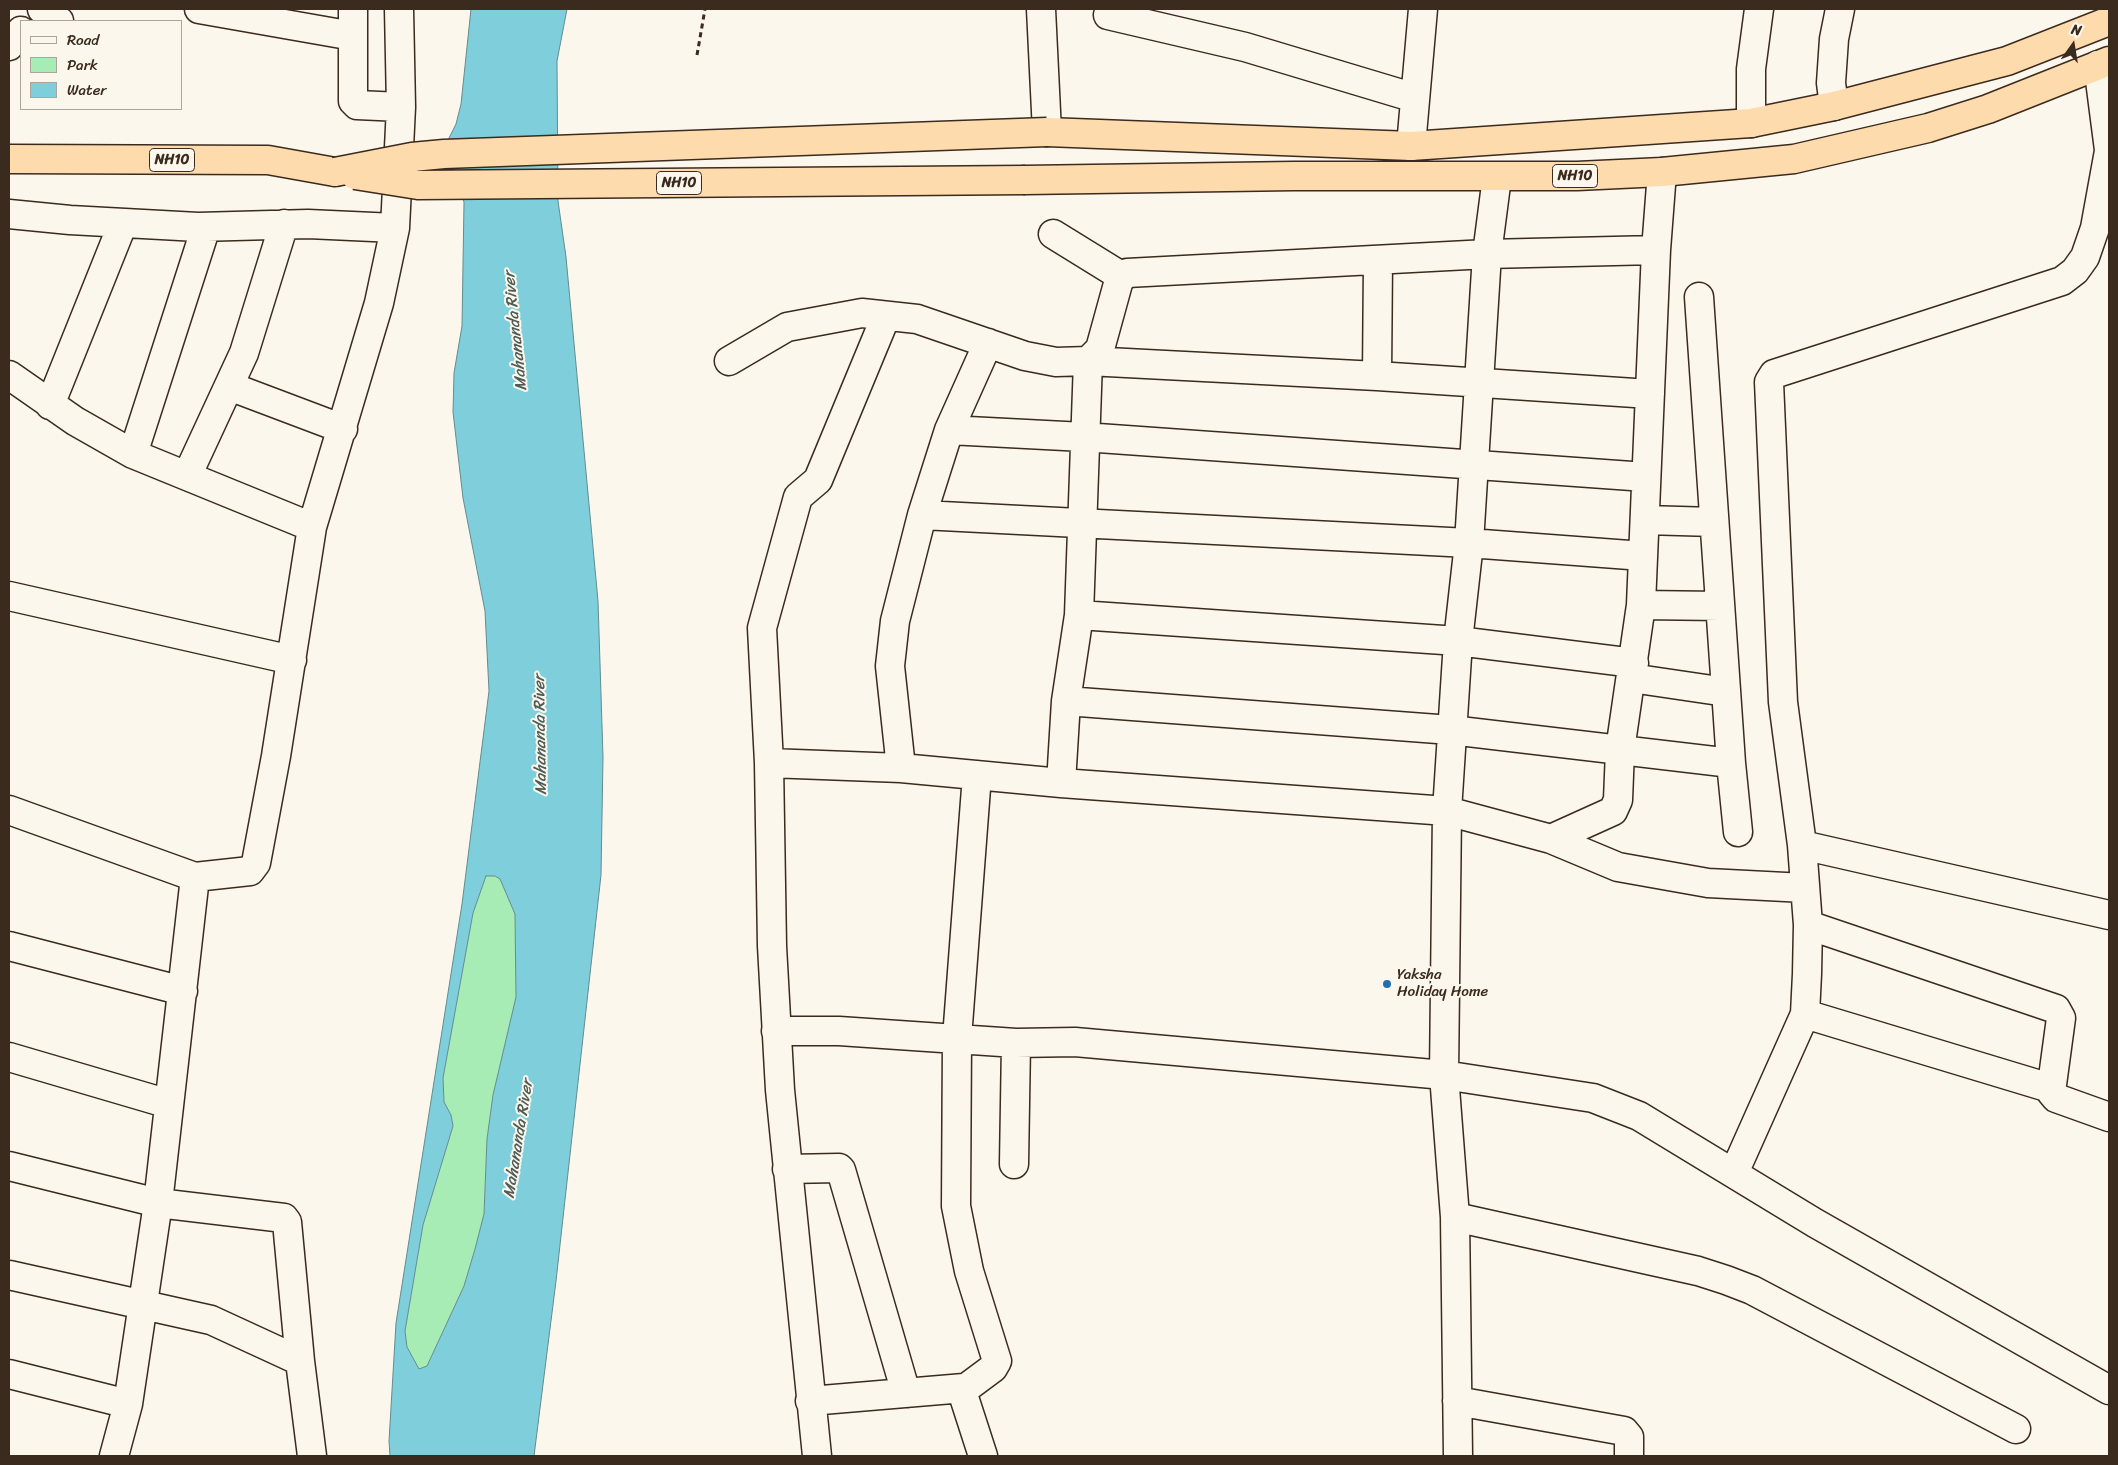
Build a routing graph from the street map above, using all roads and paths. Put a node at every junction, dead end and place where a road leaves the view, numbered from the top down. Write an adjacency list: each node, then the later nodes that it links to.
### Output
1 (37, 9): 12 (street)
2 (42, 9): 13 (street)
3 (199, 9): 16 (street)
4 (353, 9): 16 (street)
5 (399, 9): 22 (street)
6 (704, 9): 18 (path)
7 (1041, 9): 24 (street)
8 (1422, 9): 20 (street)
9 (1758, 9): 23 (street)
10 (1840, 9): 21 (street)
11 (1108, 15): 20 (street)
12 (29, 20)
13 (58, 20)
14 (2109, 21): 21 (highway)
15 (20, 32): 17 (street)
16 (353, 36): 22 (street)
17 (9, 46)
18 (697, 55)
19 (2104, 63): 26 (street); 29 (highway, NH10)
20 (1415, 98): 25 (street)
21 (1834, 106): 23 (highway)
22 (401, 107): 35 (street)
23 (1752, 123): 25 (highway)
24 (1047, 132): 25 (highway); 28 (highway, bridge)
25 (1411, 146)
26 (2109, 150): 36 (street)
27 (9, 159): 28 (highway, NH10)
28 (335, 172): 30 (highway, NH10, bridge)
29 (1662, 172): 30 (highway, NH10); 38 (street)
30 (1497, 177): 39 (street)
31 (9, 214): 32 (street)
32 (123, 223): 34 (street); 52 (street)
33 (284, 224): 34 (street); 35 (street); 50 (street)
34 (206, 227): 56 (street)
35 (395, 228): 53 (street)
36 (2102, 228): 87 (street)
37 (1054, 234): 41 (street)
38 (1656, 250): 39 (street); 51 (street)
39 (1487, 254): 40 (street); 49 (street)
40 (1378, 260): 41 (street); 48 (street)
41 (1121, 276): 46 (street)
42 (1699, 297): 63 (street)
43 (886, 316): 44 (street); 45 (street); 78 (street)
44 (988, 343): 46 (street); 54 (street)
45 (730, 361)
46 (1088, 361): 48 (street); 55 (street)
47 (9, 375): 52 (street)
48 (1377, 376): 49 (street)
49 (1478, 382): 51 (street); 57 (street)
50 (229, 386): 53 (street); 58 (street)
51 (1650, 394): 59 (street)
52 (50, 405): 56 (street)
53 (343, 429): 64 (street)
54 (949, 430): 55 (street); 60 (street)
55 (1084, 437): 57 (street); 62 (street)
56 (133, 454): 58 (street)
57 (1473, 464): 59 (street); 65 (street)
58 (187, 476): 64 (street)
59 (1646, 477): 61 (street)
60 (922, 515): 62 (street); 80 (street)
61 (1646, 520): 63 (street); 66 (street)
62 (1082, 522): 65 (street); 70 (street)
63 (1714, 522): 69 (street)
64 (312, 527): 72 (street)
65 (1469, 543): 66 (street); 71 (street)
66 (1643, 556): 68 (street)
67 (9, 596): 72 (street)
68 (1641, 605): 69 (street); 73 (street)
69 (1720, 606): 74 (street)
70 (1079, 615): 71 (street); 75 (street)
71 (1458, 641): 73 (street); 76 (street)
72 (292, 660): 88 (street)
73 (1632, 670): 74 (street); 77 (street)
74 (1726, 692): 79 (street)
75 (1066, 701): 76 (street); 82 (street)
76 (1451, 730): 77 (street); 84 (street)
77 (1620, 750): 79 (street); 86 (street)
78 (769, 763): 80 (street); 95 (street)
79 (1731, 763): 85 (street)
80 (901, 768): 81 (street)
81 (977, 775): 82 (street); 96 (street)
82 (1061, 783): 84 (street)
83 (9, 810): 88 (street)
84 (1447, 811): 86 (street); 99 (street)
85 (1738, 832)
86 (1551, 839): 89 (street)
87 (1802, 845): 89 (street); 90 (street)
88 (195, 877): 93 (street)
89 (1805, 888): 91 (street)
90 (2109, 915)
91 (1808, 924): 94 (street); 100 (street)
92 (9, 946): 93 (street)
93 (182, 991): 101 (street)
94 (1805, 1014): 100 (street); 106 (street)
95 (776, 1031): 96 (street); 105 (street)
96 (956, 1038): 97 (street); 113 (street)
97 (1016, 1043): 99 (street); 103 (street)
98 (9, 1057): 101 (street)
99 (1444, 1075): 106 (street); 108 (street)
100 (2050, 1088): 102 (street)
101 (169, 1104): 107 (street)
102 (2109, 1116)
103 (1014, 1164)
104 (9, 1166): 107 (street)
105 (787, 1169): 115 (street); 116 (street)
106 (1734, 1173): 114 (street)
107 (158, 1203): 110 (street); 111 (street)
108 (1455, 1217): 117 (street); 119 (street)
109 (9, 1275): 110 (street)
110 (142, 1303): 111 (street); 118 (street)
111 (300, 1361): 121 (street)
112 (9, 1374): 118 (street)
113 (964, 1388): 115 (street); 123 (street)
114 (2109, 1389)
115 (906, 1393): 116 (street)
116 (810, 1401): 122 (street)
117 (1457, 1401): 124 (street); 125 (street)
118 (128, 1404): 120 (street)
119 (2016, 1429)
120 (114, 1456)
121 (312, 1456)
122 (817, 1456)
123 (983, 1456)
124 (1458, 1456)
125 (1629, 1456)

